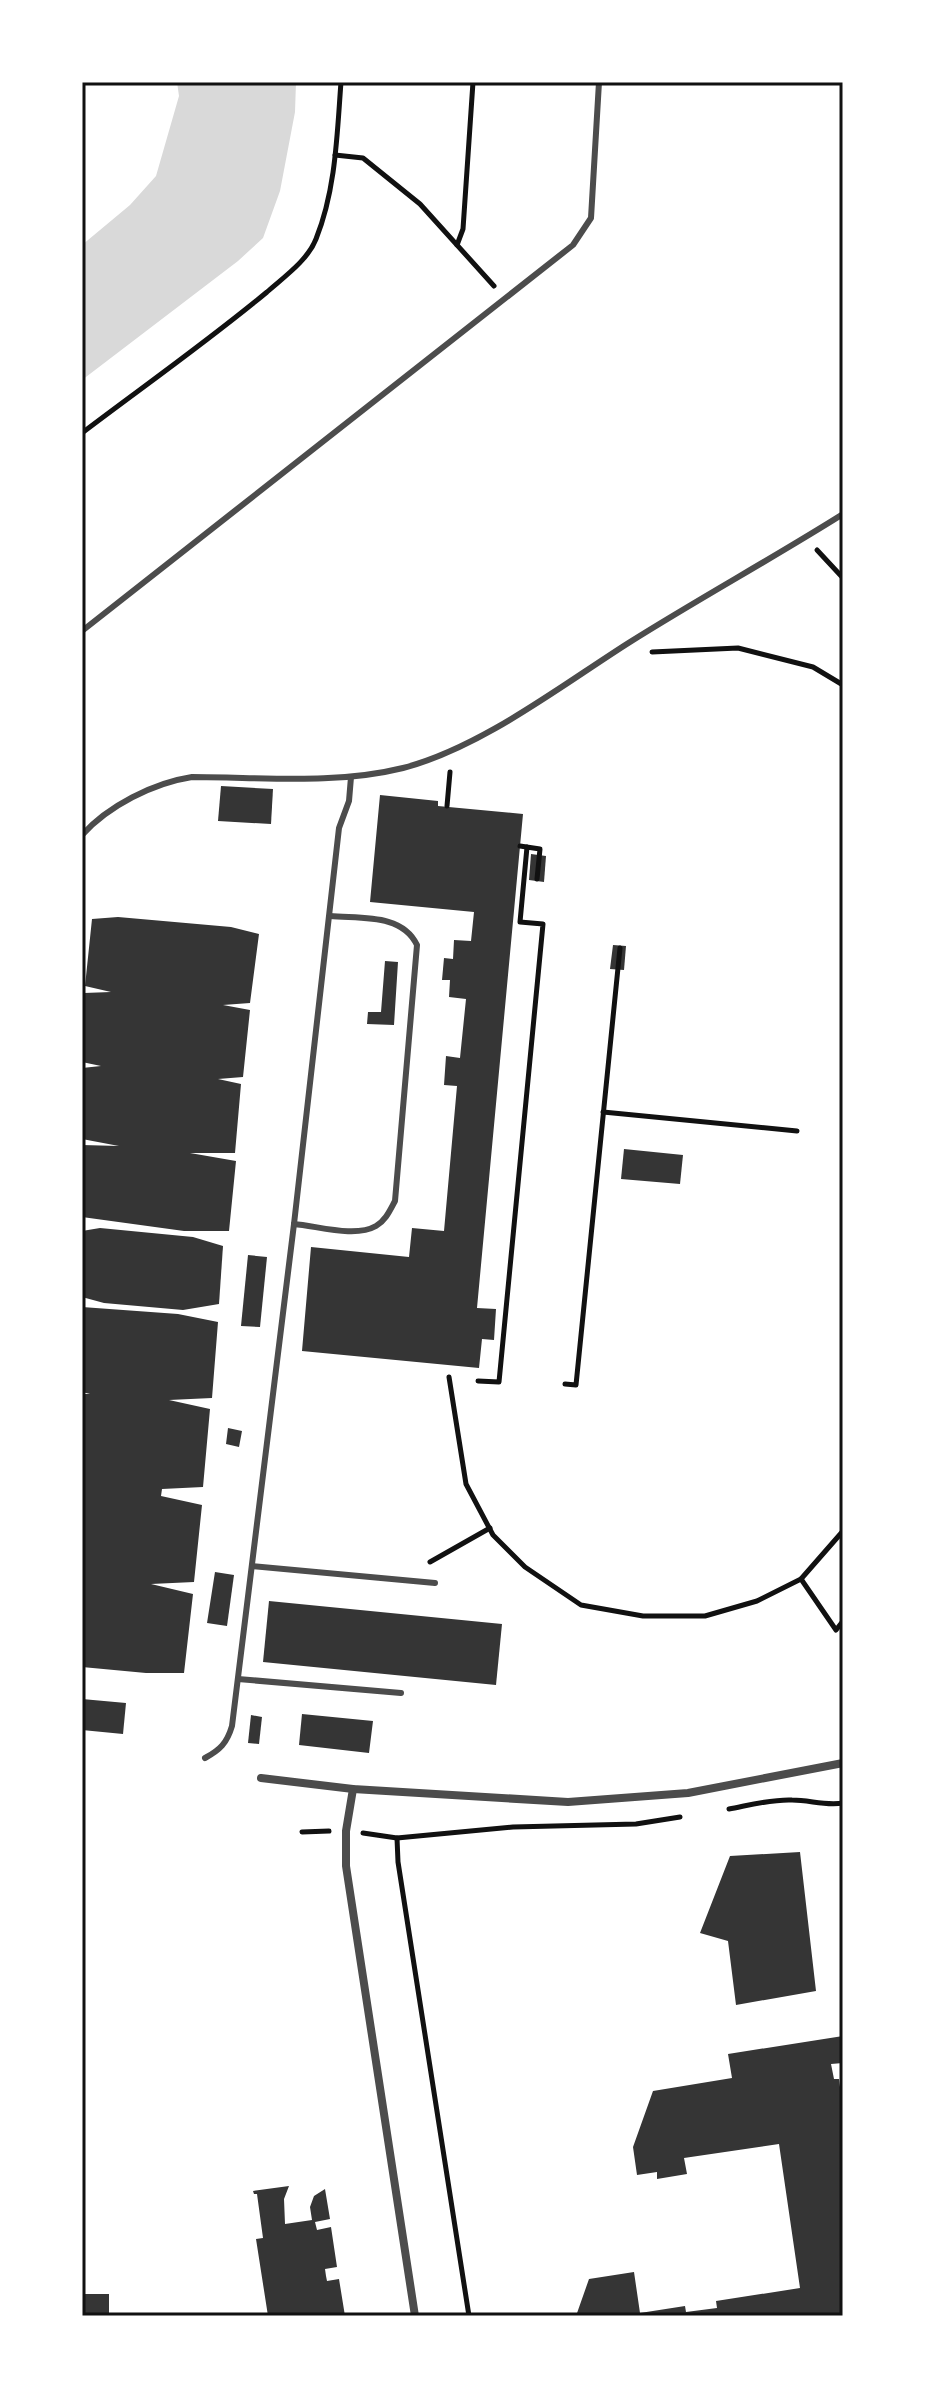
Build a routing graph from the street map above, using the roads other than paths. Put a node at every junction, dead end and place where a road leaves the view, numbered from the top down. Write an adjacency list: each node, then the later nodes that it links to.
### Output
1 (599, 82): 3 (lane)
2 (843, 514): 4 (lane)
3 (82, 631)
4 (351, 777): 5 (lane); 6 (lane)
5 (82, 835)
6 (330, 916): 7 (lane); 7 (lane)
7 (294, 1224): 8 (lane)
8 (252, 1566): 9 (lane); 10 (lane)
9 (435, 1583)
10 (238, 1679): 11 (lane); 12 (lane)
11 (401, 1693)
12 (205, 1758)
13 (843, 1763): 15 (street)
14 (261, 1778): 15 (street)
15 (353, 1789): 16 (street)
16 (415, 2316)

